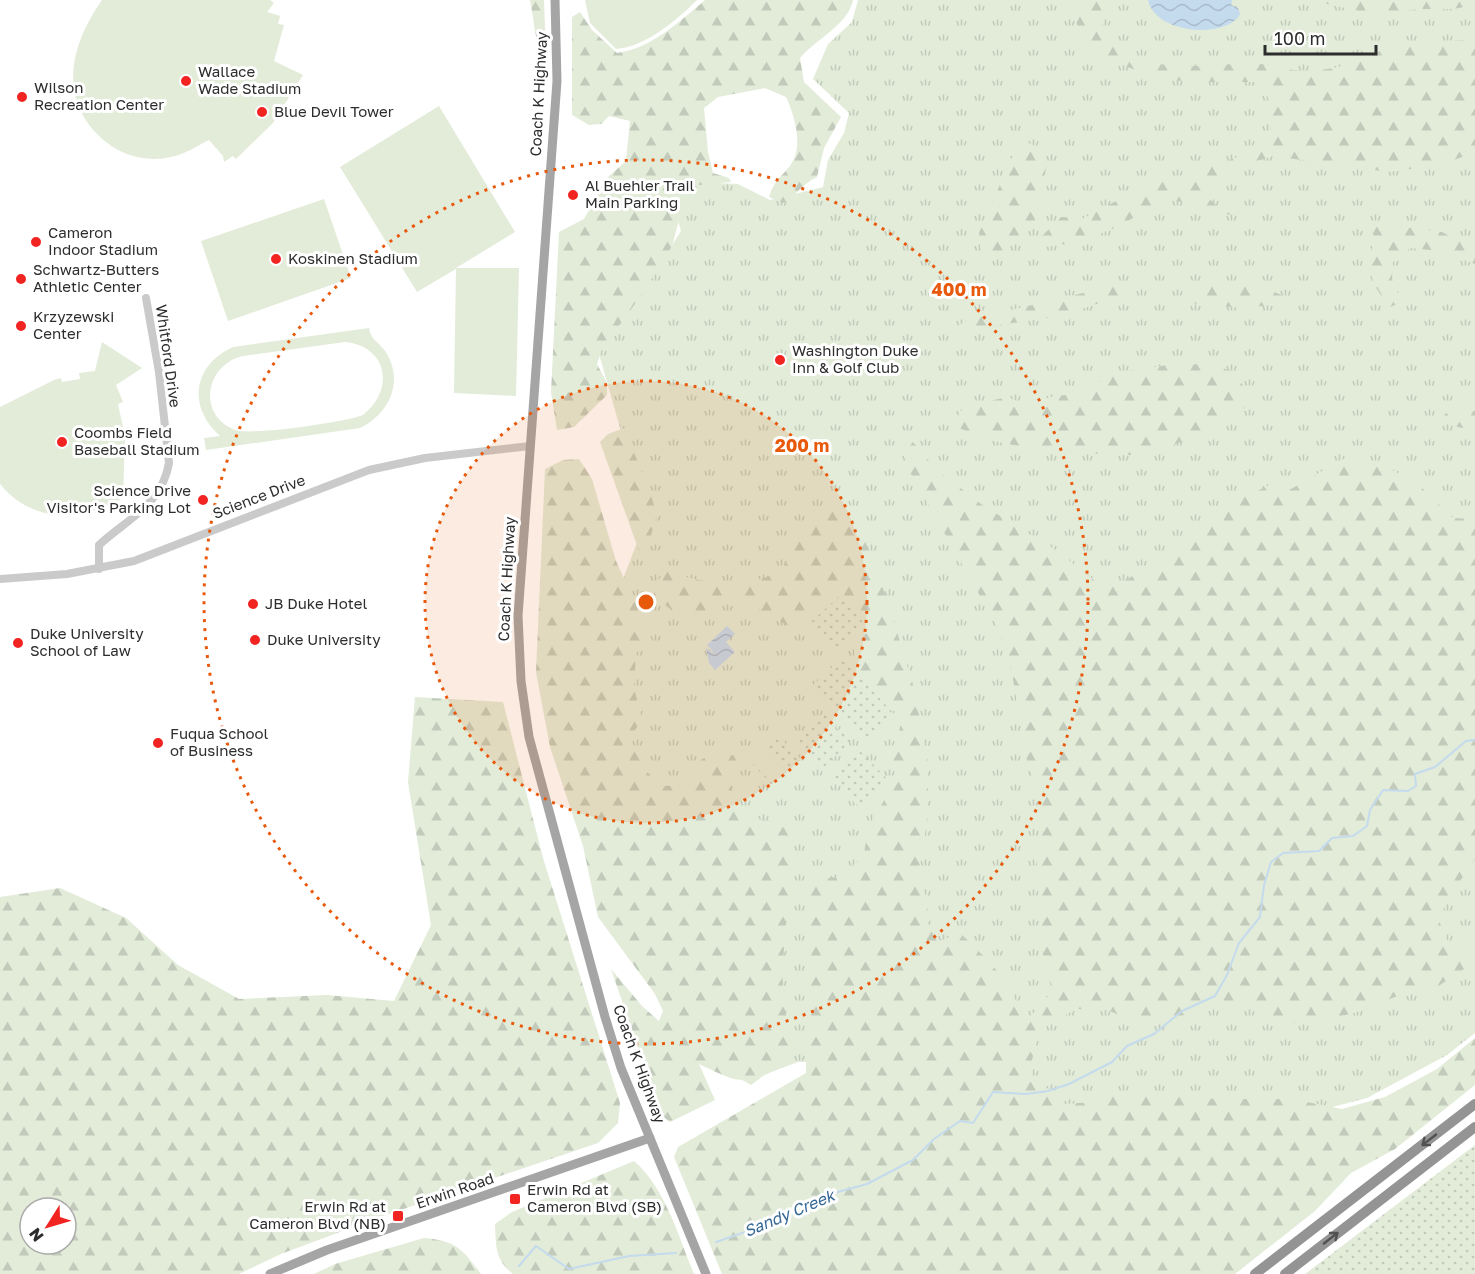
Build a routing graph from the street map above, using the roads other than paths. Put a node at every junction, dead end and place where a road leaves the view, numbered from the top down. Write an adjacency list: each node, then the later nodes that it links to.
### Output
1 (555, 0): 3 (main road, Coach K Highway)
2 (146, 298): 4 (street, Whitford Drive)
3 (530, 446): 4 (street, Science Drive); 8 (main road, Coach K Highway)
4 (99, 568): 5 (street, Science Drive)
5 (0, 579)
6 (1475, 1104): 11 (highway, one-way to 11)
7 (1475, 1126): 12 (highway, one-way to 7)
8 (650, 1138): 9 (main road, Erwin Road); 10 (main road, Coach K Highway)
9 (270, 1274)
10 (706, 1274)
11 (1255, 1274)
12 (1285, 1274)

